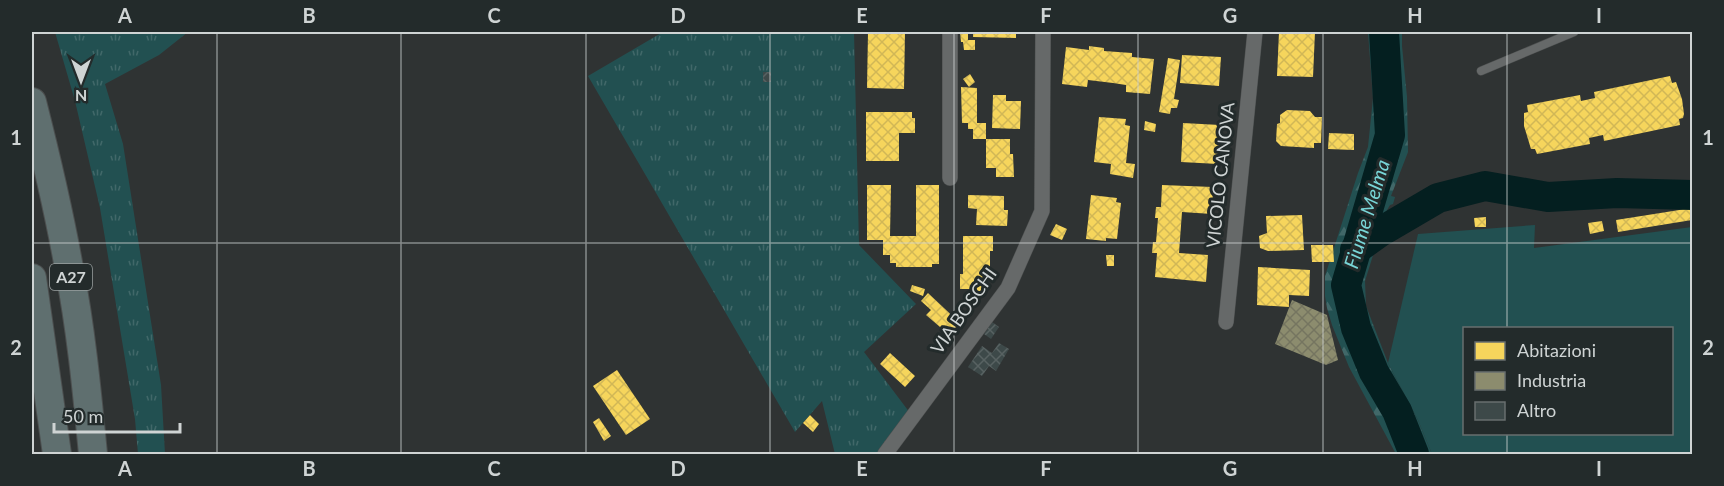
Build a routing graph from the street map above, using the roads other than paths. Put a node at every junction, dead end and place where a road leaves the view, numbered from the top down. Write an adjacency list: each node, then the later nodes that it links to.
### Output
1 (950, 32): 7 (street)
2 (1043, 32): 12 (street, VIA BOSCHI)
3 (1255, 32): 9 (street, VICOLO CANOVA)
4 (1574, 32): 5 (lane)
5 (1481, 71)
6 (32, 102): 11 (highway, A27)
7 (950, 178)
8 (32, 278): 10 (highway, A27)
9 (1226, 322)
10 (57, 454)
11 (93, 454)
12 (885, 454)

